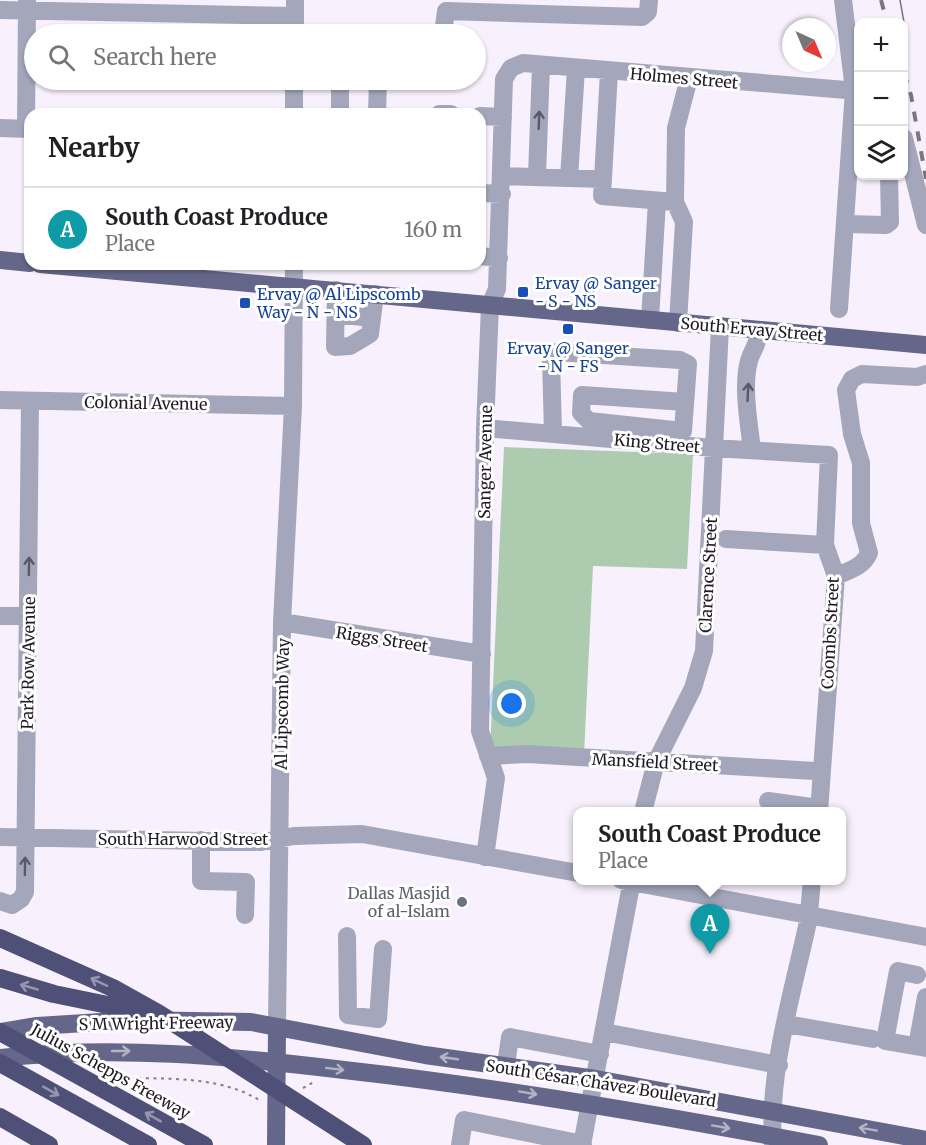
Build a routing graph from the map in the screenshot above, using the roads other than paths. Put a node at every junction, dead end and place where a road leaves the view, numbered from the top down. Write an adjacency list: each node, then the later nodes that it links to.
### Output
1 (649, 0): 4 (street)
2 (843, 0): 14 (street)
3 (27, 5): 5 (street); 6 (street); 7 (street)
4 (446, 6): 9 (street)
5 (295, 8): 8 (street)
6 (0, 10)
7 (27, 24)
8 (294, 24)
9 (444, 24)
10 (541, 64): 11 (street, Holmes Street); 12 (street, Holmes Street); 31 (street, one-way to 10)
11 (511, 68): 26 (street, Sanger Avenue)
12 (576, 69): 13 (street, Holmes Street); 32 (street)
13 (609, 72): 15 (street, Holmes Street); 33 (street)
14 (854, 77)
15 (689, 78): 20 (street, Holmes Street); 37 (street)
16 (28, 90): 21 (street)
17 (294, 90): 22 (street)
18 (340, 90): 23 (street)
19 (377, 90): 24 (street)
20 (854, 91)
21 (28, 108)
22 (294, 108)
23 (340, 108)
24 (376, 108)
25 (486, 116): 26 (street)
26 (503, 117): 35 (street, Sanger Avenue)
27 (855, 126): 38 (street)
28 (0, 128): 29 (street)
29 (24, 129)
30 (908, 157): 39 (street)
31 (537, 176): 32 (street); 35 (street)
32 (569, 178): 33 (street)
33 (603, 179): 37 (street)
34 (889, 180): 38 (street)
35 (502, 185): 36 (street); 41 (street, Sanger Avenue)
36 (486, 191)
37 (666, 201): 53 (street); 54 (street)
38 (845, 224): 50 (street)
39 (926, 225)
40 (486, 257): 41 (street)
41 (499, 258): 49 (street, Sanger Avenue)
42 (0, 260): 43 (main road)
43 (24, 262)
44 (182, 270): 46 (main road, South Ervay Street)
45 (288, 270): 46 (street, Al Lipscomb Way)
46 (294, 286): 47 (main road, South Ervay Street); 64 (street, Al Lipscomb Way)
47 (336, 290): 48 (main road, South Ervay Street); 51 (street)
48 (375, 294): 49 (main road, South Ervay Street); 52 (street)
49 (490, 305): 53 (main road, South Ervay Street); 65 (street, Sanger Avenue)
50 (839, 309)
51 (335, 314): 52 (street); 52 (street)
52 (372, 318)
53 (650, 320): 54 (main road, South Ervay Street)
54 (678, 323): 55 (main road, South Ervay Street)
55 (720, 327): 56 (main road, South Ervay Street); 67 (street, Clarence Street)
56 (759, 330): 57 (main road, South Ervay Street); 68 (street, one-way to 56)
57 (926, 345)
58 (926, 374): 72 (street)
59 (550, 393): 60 (street); 63 (street); 66 (street)
60 (582, 395): 63 (street); 63 (street)
61 (0, 400): 62 (street, Colonial Avenue)
62 (30, 401): 64 (street, Colonial Avenue); 74 (street, Park Row Avenue, one-way to 62)
63 (685, 402)
64 (293, 406): 75 (street, Al Lipscomb Way)
65 (485, 428): 66 (street, King Street); 76 (street, Sanger Avenue)
66 (553, 434): 67 (street, King Street)
67 (713, 448): 68 (street, King Street); 78 (street, Clarence Street)
68 (752, 450): 69 (street, King Street)
69 (829, 455): 71 (street, Coombs Street)
70 (726, 539): 71 (street)
71 (825, 545): 72 (street, Coombs Street)
72 (836, 576): 79 (street, Coombs Street)
73 (0, 615): 74 (street)
74 (28, 616): 85 (street, Park Row Avenue)
75 (282, 622): 76 (street, Riggs Street); 86 (street, Al Lipscomb Way)
76 (482, 654): 77 (street, Sanger Avenue)
77 (488, 756): 78 (street, Mansfield Street); 88 (street, Sanger Avenue)
78 (656, 762): 79 (street, Mansfield Street); 81 (street, Clarence Street)
79 (822, 769): 83 (street, Coombs Street)
80 (768, 801): 82 (street)
81 (644, 807)
82 (802, 807)
83 (819, 807)
84 (0, 837): 85 (street, South Harwood Street)
85 (25, 838): 87 (street, South Harwood Street); 93 (street, Park Row Avenue, one-way to 85)
86 (280, 838): 87 (street, South Harwood Street); 88 (street, South Harwood Street); 106 (street, Al Lipscomb Way)
87 (201, 840): 94 (street)
88 (484, 856): 89 (street, South Harwood Street)
89 (573, 872)
90 (627, 885): 108 (street)
91 (649, 885): 95 (street)
92 (811, 885): 95 (street)
93 (0, 901)
94 (244, 915)
95 (808, 915): 97 (street); 105 (street)
96 (347, 936): 103 (street)
97 (926, 936)
98 (0, 938): 131 (highway, one-way to 98)
99 (383, 949): 103 (street)
100 (917, 975): 112 (street)
101 (0, 978): 104 (highway, one-way to 101)
102 (926, 997): 112 (street)
103 (363, 1017): 110 (street)
104 (195, 1021): 106 (main road, S M Wright Freeway); 107 (main road, S M Wright Freeway)
105 (786, 1024): 109 (street); 118 (street)
106 (277, 1027): 110 (main road, South César Chávez Boulevard); 115 (main road, Al Lipscomb Way)
107 (0, 1032): 129 (highway, Julius Schepps Freeway, one-way to 107)
108 (604, 1032): 113 (street); 118 (street)
109 (873, 1039)
110 (358, 1043): 117 (main road, South César Chávez Boulevard, one-way to 110)
111 (557, 1047): 113 (street); 117 (street); 119 (street)
112 (922, 1047)
113 (600, 1054): 120 (street)
114 (0, 1058): 115 (main road, S M Wright Freeway, one-way to 115)
115 (277, 1062): 121 (main road, South César Chávez Boulevard, one-way to 121); 130 (main road, Al Lipscomb Way)
116 (0, 1063): 128 (highway, one-way to 128)
117 (506, 1065): 119 (main road, South César Chávez Boulevard)
118 (779, 1065): 122 (street)
119 (552, 1072): 120 (main road, South César Chávez Boulevard)
120 (596, 1079): 121 (street); 122 (main road, South César Chávez Boulevard)
121 (590, 1104): 124 (main road, South César Chávez Boulevard, one-way to 124); 126 (street)
122 (771, 1112): 124 (street); 125 (main road, South César Chávez Boulevard, one-way to 122)
123 (0, 1117): 127 (highway)
124 (773, 1140): 133 (main road, South César Chávez Boulevard)
125 (926, 1140)
126 (583, 1144): 132 (street)
127 (49, 1145)
128 (148, 1145)
129 (204, 1145)
130 (276, 1145)
131 (363, 1145)
132 (460, 1145)
133 (819, 1145)

